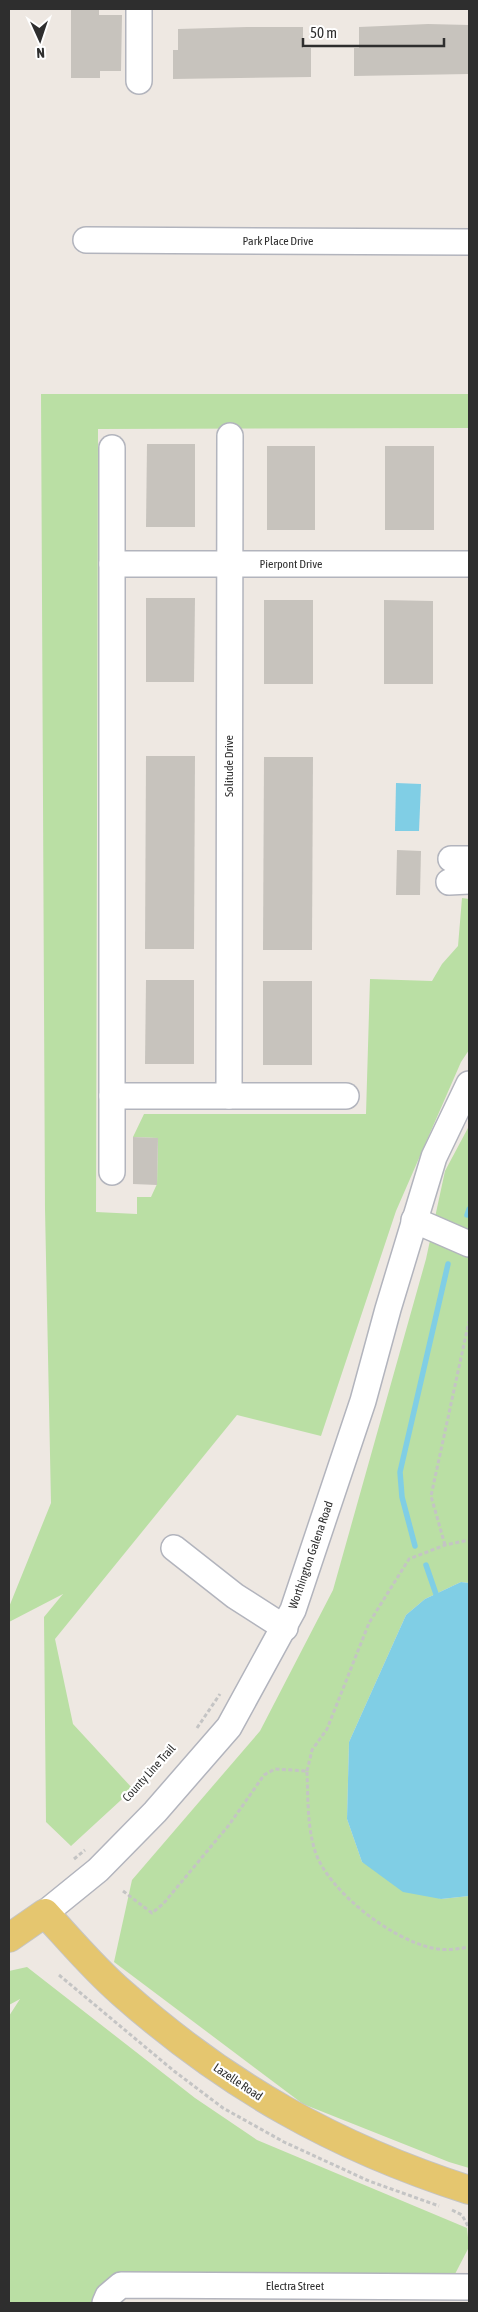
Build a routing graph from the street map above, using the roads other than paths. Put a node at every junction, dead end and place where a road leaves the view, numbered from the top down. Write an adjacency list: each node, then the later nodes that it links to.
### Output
1 (139, 9): 2 (street)
2 (140, 81)
3 (86, 240): 4 (street, Park Place Drive)
4 (469, 242)
5 (230, 436): 8 (street, Solitude Drive)
6 (112, 448): 7 (street)
7 (112, 564): 8 (street, Pierpont Drive); 11 (street)
8 (230, 564): 9 (street, Pierpont Drive); 12 (street, Solitude Drive)
9 (469, 564)
10 (469, 1084): 15 (street, Worthington Galena Road)
11 (112, 1096): 12 (street); 14 (street)
12 (229, 1096): 13 (street)
13 (346, 1096)
14 (112, 1172)
15 (414, 1220): 16 (street); 18 (street, Worthington Galena Road)
16 (469, 1244)
17 (174, 1548): 18 (street)
18 (285, 1628): 19 (street, Worthington Galena Road)
19 (46, 1914): 20 (main road, Worthington Galena Road); 21 (main road, Lazelle Road)
20 (9, 1938)
21 (469, 2190)
22 (469, 2287): 23 (street, Electra Street)
23 (113, 2294)

